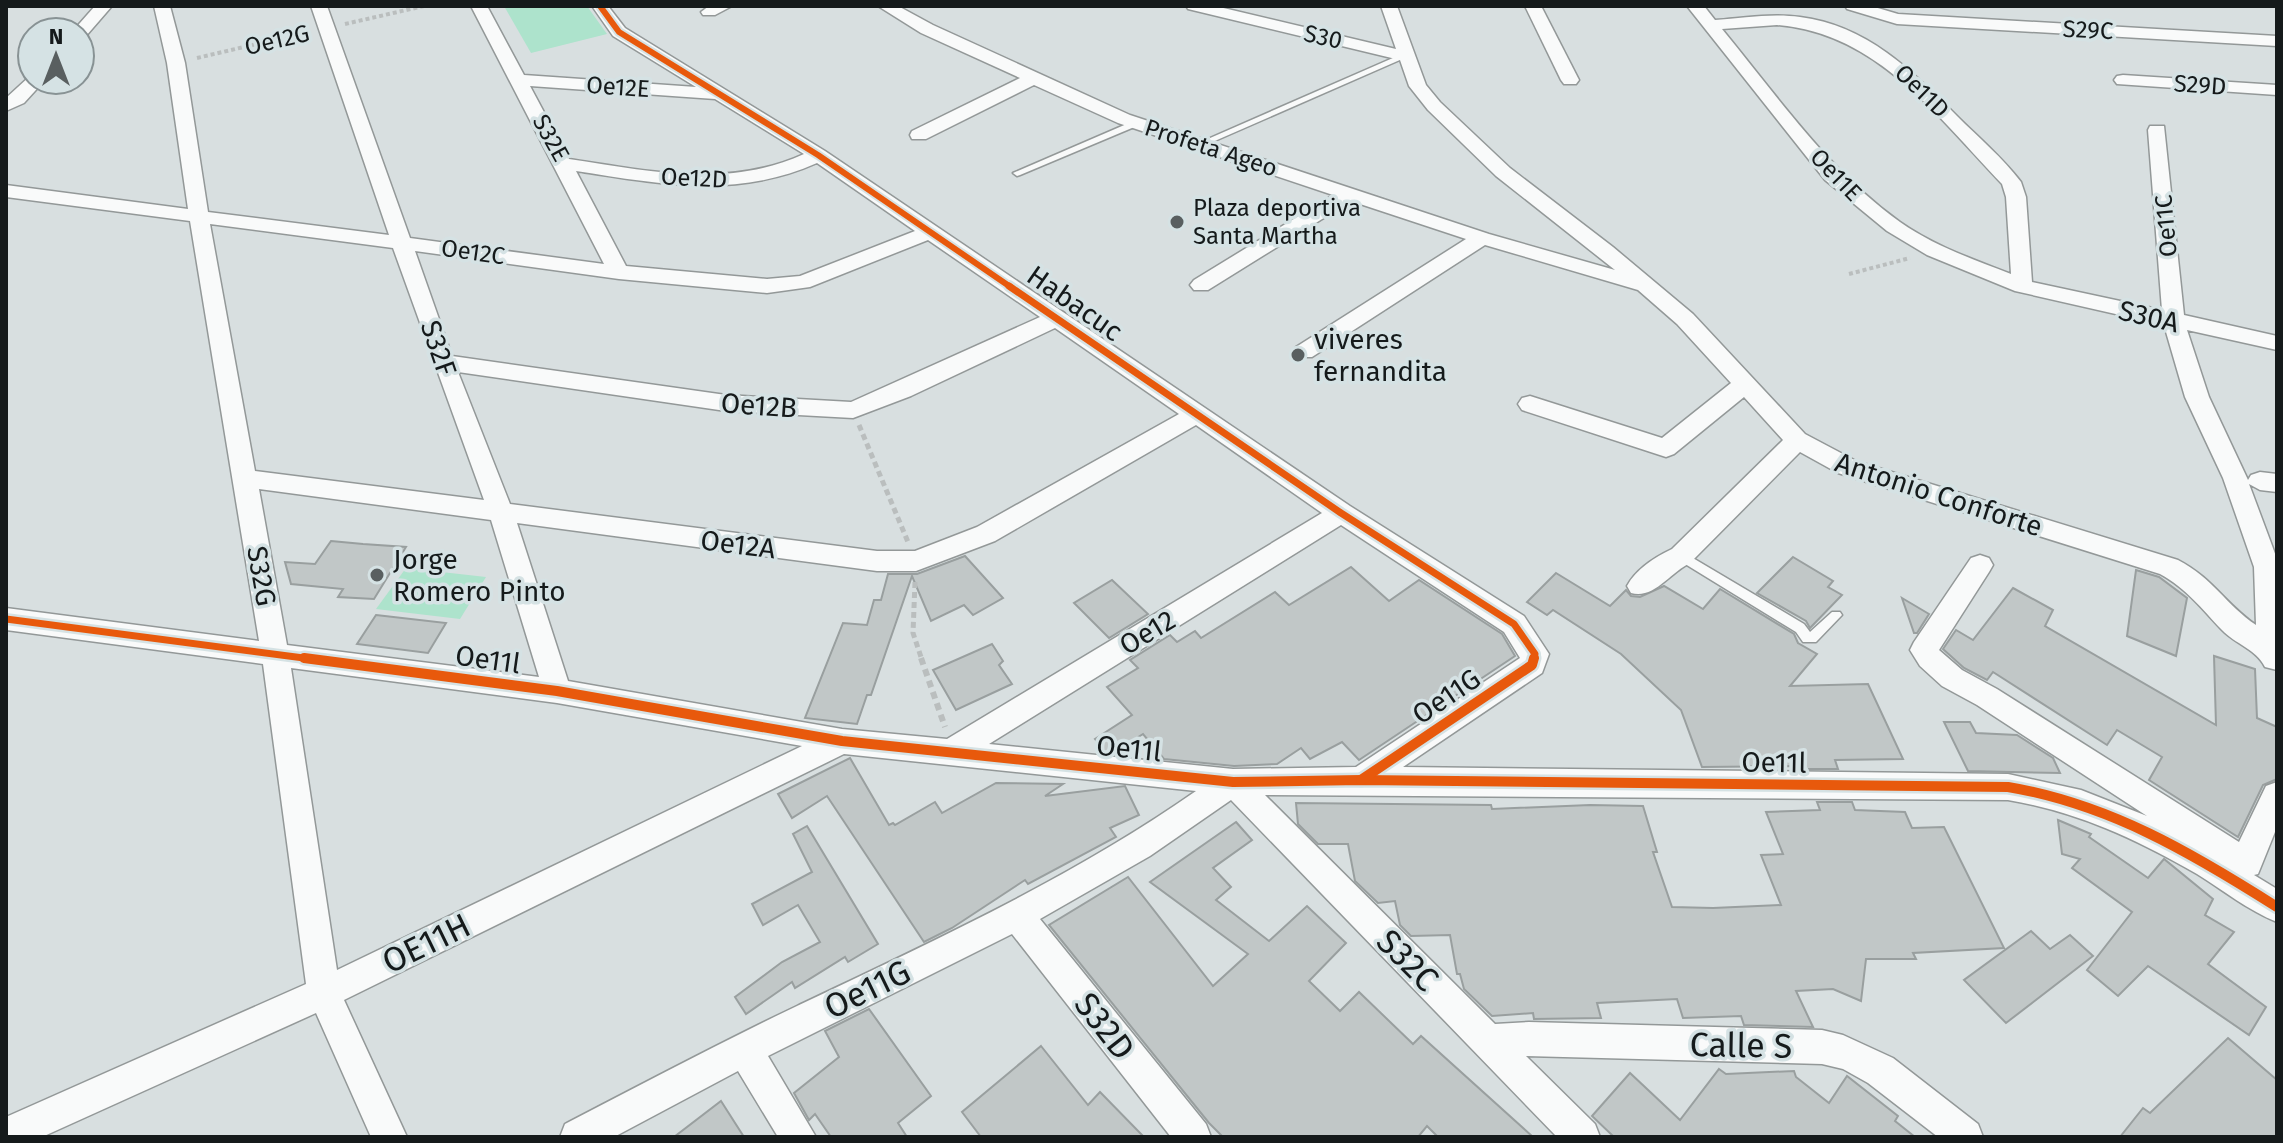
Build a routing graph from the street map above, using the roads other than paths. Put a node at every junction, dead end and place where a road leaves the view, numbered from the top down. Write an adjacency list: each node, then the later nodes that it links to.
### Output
1 (162, 6): 32 (street, S32G)
2 (319, 6): 35 (street, S32F)
3 (479, 6): 16 (street, S32E)
4 (600, 6): 20 (street, Habacuc)
5 (886, 6): 15 (street, Profeta Ageo)
6 (1194, 6): 11 (street, S30)
7 (1389, 6): 14 (street)
8 (1533, 6): 17 (street)
9 (1695, 6): 12 (street, Oe11E)
10 (1853, 6): 13 (street, S29C)
11 (1248, 13): 14 (street, S30)
12 (1710, 25): 39 (street, Oe11E); 39 (street, Oe11D)
13 (2277, 41)
14 (1405, 56): 26 (lane); 37 (street)
15 (1034, 78): 22 (street, Profeta Ageo); 25 (street)
16 (518, 80): 20 (street, Oe12E); 28 (street, S32E)
17 (1570, 80)
18 (2123, 80): 19 (street, S29D)
19 (2277, 90)
20 (717, 95): 27 (street, Habacuc)
21 (12, 103): 23 (street)
22 (1136, 123): 26 (street, Profeta Ageo); 29 (lane)
23 (6, 128)
24 (2157, 130): 41 (street, Oe11C)
25 (919, 135)
26 (1198, 145): 31 (street, Profeta Ageo)
27 (818, 155): 28 (street, Oe12D); 33 (street, Habacuc)
28 (565, 164): 36 (street, S32E)
29 (1017, 173)
30 (6, 191): 32 (street, Oe12C)
31 (1350, 193): 34 (street, Profeta Ageo); 38 (street)
32 (199, 217): 35 (street, Oe12C); 49 (street, S32G)
33 (933, 231): 36 (street, Oe12C); 40 (street, Habacuc)
34 (1482, 238): 37 (street, Profeta Ageo); 43 (street)
35 (404, 242): 36 (street, Oe12C); 44 (street, S32F)
36 (619, 272)
37 (1642, 284): 45 (street, Antonio Conforte)
38 (1201, 285)
39 (2022, 286): 41 (street, S30A)
40 (1057, 318): 44 (street, Oe12B); 47 (street, Habacuc)
41 (2174, 322): 42 (street, S30A); 59 (street, Oe11C)
42 (2277, 343)
43 (1304, 352)
44 (443, 362): 50 (street, S32F)
45 (1744, 385): 46 (street); 48 (street, Antonio Conforte)
46 (1530, 404)
47 (1199, 413): 50 (street, Oe12A); 51 (street, Habacuc)
48 (1797, 440): 52 (street); 59 (street, Antonio Conforte)
49 (244, 478): 50 (street, Oe12A); 58 (street, S32G)
50 (501, 512): 60 (street, S32F)
51 (1341, 513): 57 (street, Habacuc); 62 (street, Oe12)
52 (1681, 556): 54 (street); 55 (lane)
53 (1980, 565): 66 (street)
54 (1640, 586)
55 (1836, 615)
56 (6, 619): 58 (street, Oe11l)
57 (1526, 640): 63 (street, Oe11G)
58 (275, 652): 60 (street, Oe11l); 69 (street, S32G)
59 (2274, 656)
60 (557, 691): 61 (street, Oe11l)
61 (842, 741): 62 (street, Oe11l); 69 (street, OE11H)
62 (953, 751): 64 (street, Oe11l)
63 (1361, 780): 64 (street, Oe11l); 66 (street, Oe11l)
64 (1233, 782): 68 (street, Oe11G); 70 (street, S32C)
65 (2277, 795): 66 (street)
66 (2241, 872): 67 (street)
67 (2277, 907)
68 (1017, 916): 71 (street, Oe11G); 76 (street, S32D)
69 (324, 993): 72 (street, OE11H); 73 (street, S32G)
70 (1488, 1042): 77 (street, S32C); 78 (street, Calle S)
71 (744, 1049): 74 (street, Oe11G); 75 (street)
72 (6, 1135)
73 (389, 1137)
74 (578, 1137)
75 (798, 1137)
76 (1193, 1137)
77 (1582, 1137)
78 (1965, 1137)

